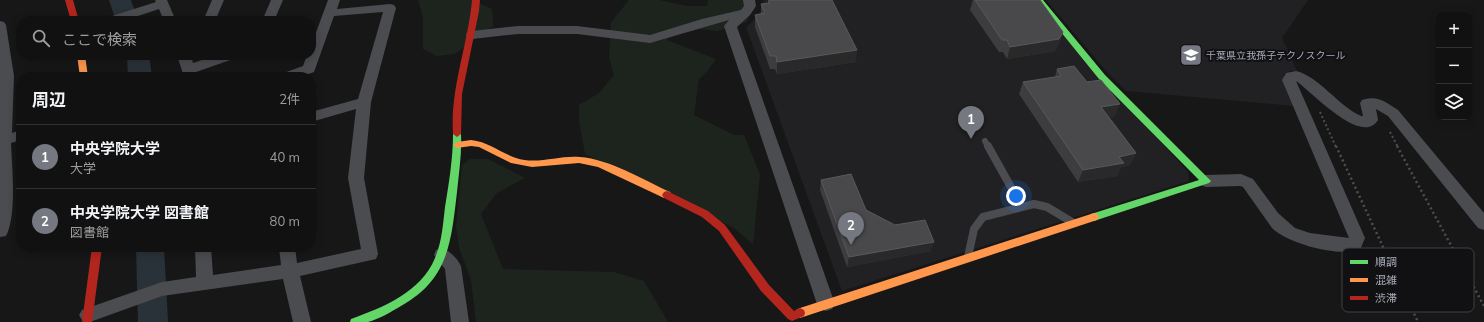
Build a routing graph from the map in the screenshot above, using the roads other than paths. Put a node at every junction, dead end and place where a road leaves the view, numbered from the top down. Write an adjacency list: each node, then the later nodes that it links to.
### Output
1 (69, 0): 9 (street)
2 (218, 0): 12 (street)
3 (277, 0): 13 (street)
4 (476, 0): 15 (street)
5 (1039, 0): 32 (street)
6 (162, 2): 10 (street); 11 (street)
7 (748, 6): 15 (street); 44 (street)
8 (332, 7): 16 (street); 26 (street)
9 (74, 16)
10 (124, 16)
11 (168, 16)
12 (211, 16)
13 (270, 16)
14 (0, 25): 25 (street)
15 (472, 35): 31 (street)
16 (316, 50)
17 (82, 60): 21 (street)
18 (186, 60): 22 (street)
19 (220, 60): 23 (street)
20 (312, 60): 24 (street)
21 (83, 72)
22 (190, 72)
23 (192, 72)
24 (300, 72)
25 (4, 77): 29 (street)
26 (364, 102): 27 (street); 42 (street)
27 (316, 116)
28 (16, 136): 29 (street)
29 (4, 140): 36 (street)
30 (985, 141): 33 (lane)
31 (457, 145): 40 (street); 46 (street)
32 (1206, 181): 34 (street); 35 (street)
33 (1022, 207): 34 (lane); 41 (lane)
34 (1073, 222): 41 (street)
35 (1484, 224)
36 (0, 232)
37 (96, 252): 45 (street)
38 (203, 252): 43 (street)
39 (288, 252): 42 (street)
40 (442, 255): 48 (street); 49 (street)
41 (968, 257): 44 (street)
42 (290, 271): 43 (street); 47 (street)
43 (205, 282): 45 (street)
44 (826, 304): 46 (street)
45 (88, 319)
46 (795, 319)
47 (302, 322)
48 (355, 322)
49 (460, 322)

